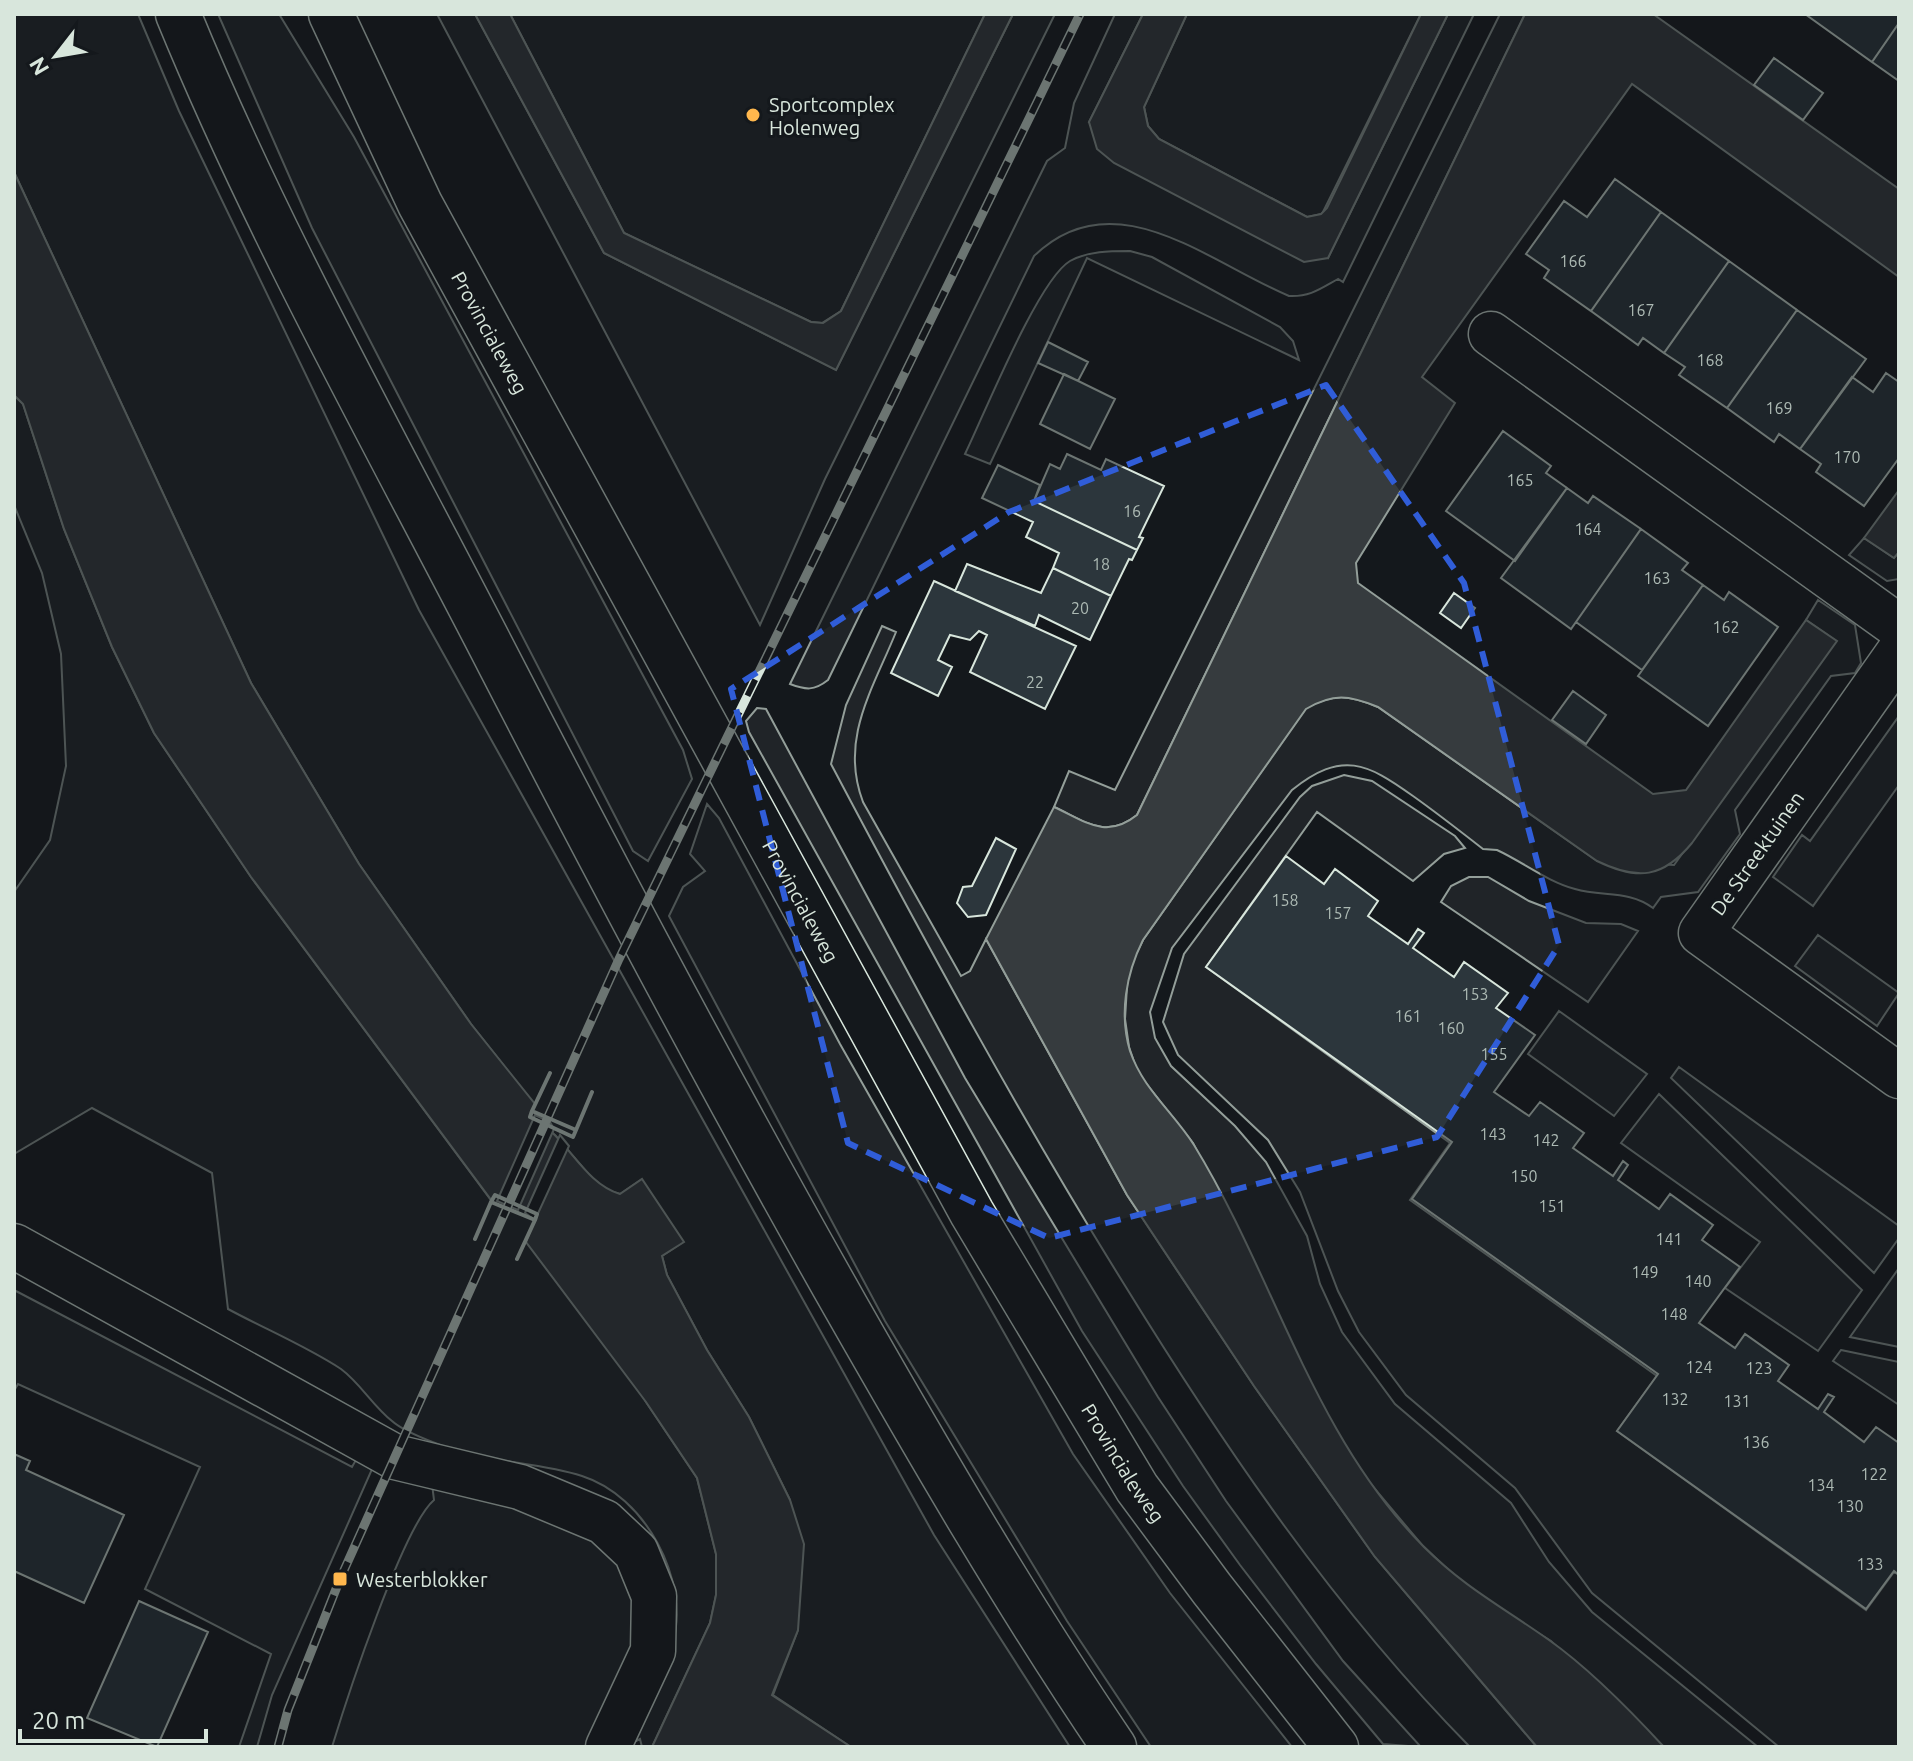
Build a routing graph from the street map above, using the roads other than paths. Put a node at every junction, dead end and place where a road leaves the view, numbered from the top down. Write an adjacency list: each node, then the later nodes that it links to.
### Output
1 (178, 14): 9 (main road)
2 (331, 14): 10 (main road, Provincialeweg)
3 (1491, 334): 4 (main road)
4 (1899, 627)
5 (1899, 652): 6 (main road, De Streektuinen)
6 (1899, 1076)
7 (14, 1246): 8 (main road)
8 (608, 1747)
9 (1114, 1747)
10 (1336, 1747)

